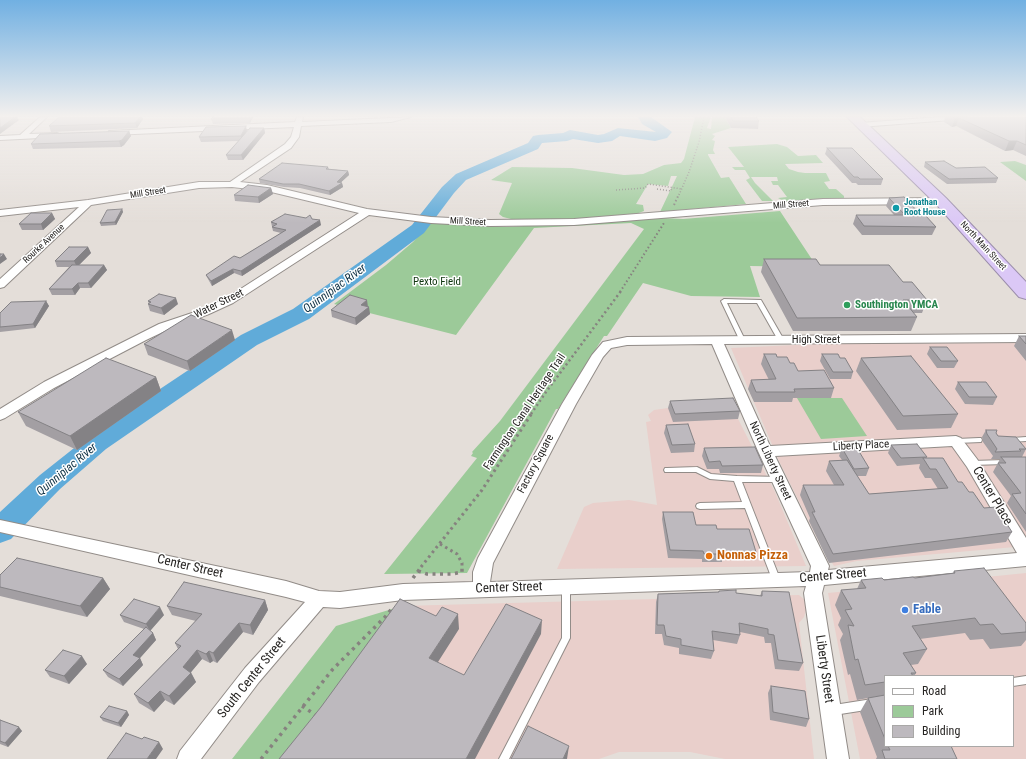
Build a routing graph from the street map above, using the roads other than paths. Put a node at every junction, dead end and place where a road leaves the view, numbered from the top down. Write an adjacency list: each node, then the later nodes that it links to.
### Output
1 (279, 152): 3 (street)
2 (889, 152): 4 (highway, North Main Street)
3 (232, 184): 5 (street, Mill Street); 6 (street, Mill Street)
4 (941, 201): 6 (street, Mill Street); 9 (highway, North Main Street)
5 (88, 203): 7 (street, Mill Street); 8 (street, Rourke Avenue)
6 (367, 212): 15 (street, Water Street)
7 (0, 213)
8 (0, 285)
9 (1026, 293)
10 (1026, 338): 12 (street, High Street)
11 (742, 340): 12 (street, High Street); 12 (lane); 13 (street, High Street)
12 (781, 340)
13 (717, 342): 14 (street, High Street); 20 (street, North Liberty Street)
14 (607, 345): 34 (street, Factory Square)
15 (3, 411)
16 (1026, 439): 18 (lane)
17 (979, 440): 19 (lane)
18 (1003, 440)
19 (956, 441): 20 (street, Liberty Place); 22 (street, Center Place)
20 (765, 452): 25 (street, North Liberty Street)
21 (1011, 462): 22 (lane)
22 (972, 463): 29 (street, Center Place)
23 (667, 470): 24 (lane)
24 (737, 479): 25 (lane); 26 (lane)
25 (778, 479): 32 (street, North Liberty Street)
26 (747, 505): 27 (lane); 31 (lane)
27 (700, 506)
28 (7, 528): 35 (street, Center Street)
29 (1026, 553)
30 (1026, 559): 32 (street, Center Street)
31 (776, 579): 32 (street, Center Street); 33 (street, Center Street)
32 (817, 579): 39 (street, Liberty Street)
33 (566, 586): 34 (street, Center Street); 41 (lane)
34 (481, 589): 35 (street, Center Street)
35 (319, 599): 40 (street, South Center Street)
36 (1026, 680): 37 (lane)
37 (1014, 682)
38 (884, 702): 39 (lane)
39 (830, 711): 42 (street, Liberty Street)
40 (188, 759)
41 (504, 759)
42 (838, 759)

